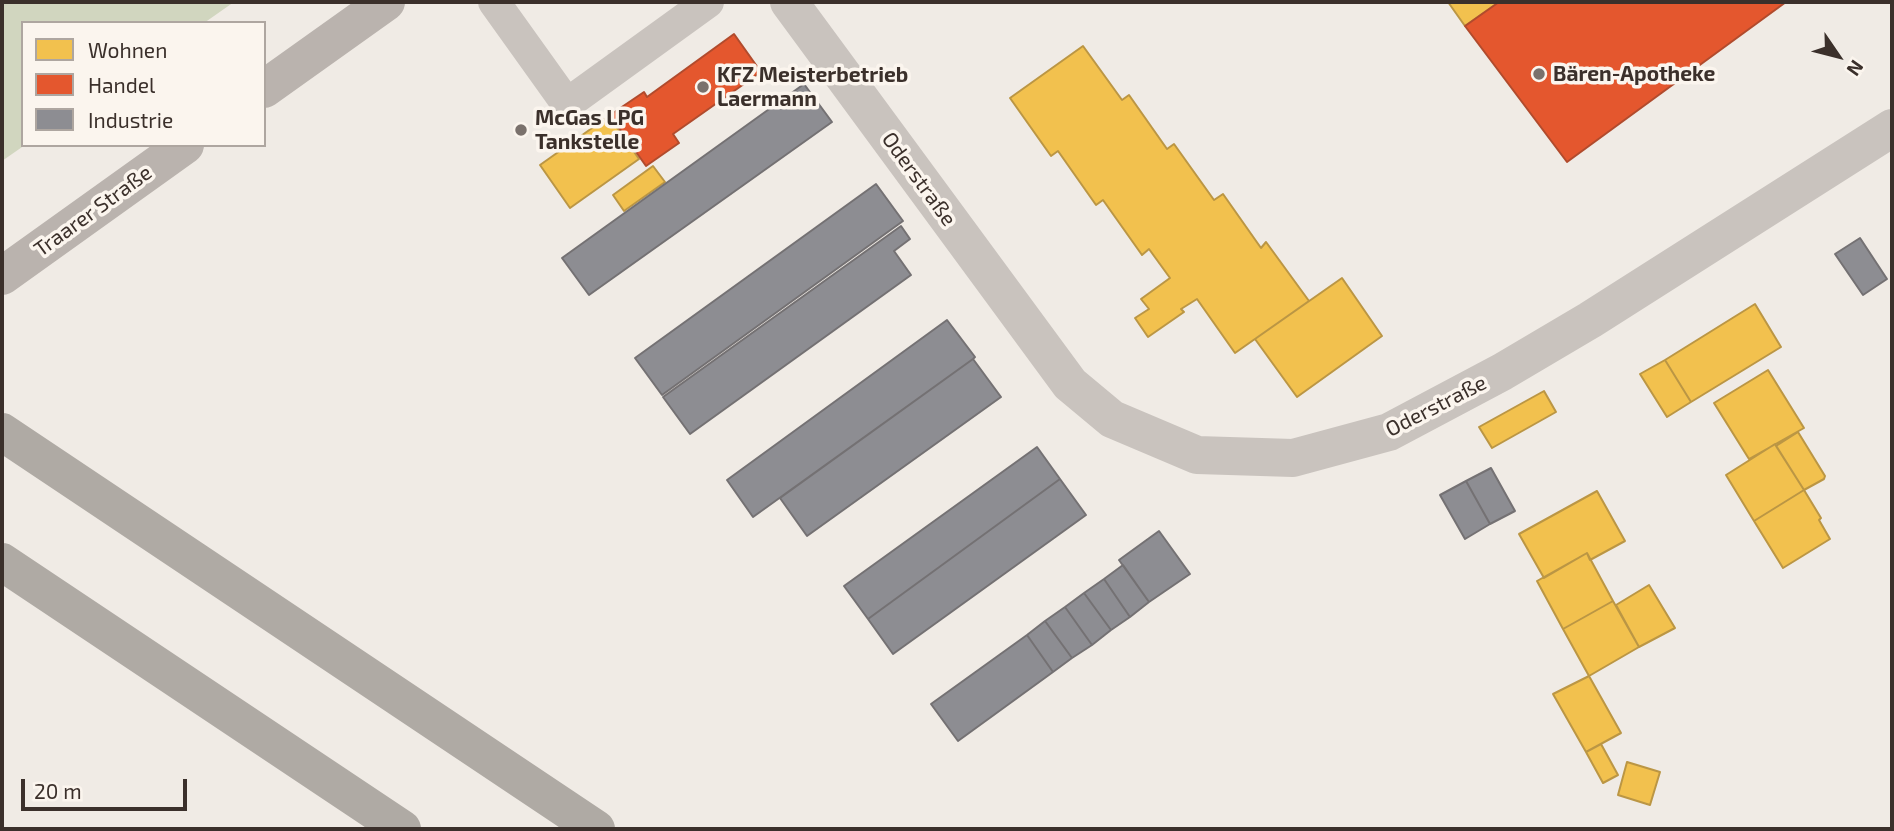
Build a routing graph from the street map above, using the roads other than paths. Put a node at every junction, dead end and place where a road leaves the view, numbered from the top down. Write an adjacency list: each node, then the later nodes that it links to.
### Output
1 (386, 2): 5 (street)
2 (494, 2): 3 (lane)
3 (708, 2)
4 (789, 2): 6 (street, Oderstraße)
5 (266, 88)
6 (1892, 128)
7 (182, 147): 8 (street, Traarer Straße)
8 (2, 276)
9 (15, 441): 12 (highway)
10 (2, 562): 11 (highway)
11 (402, 829)
12 (596, 829)

